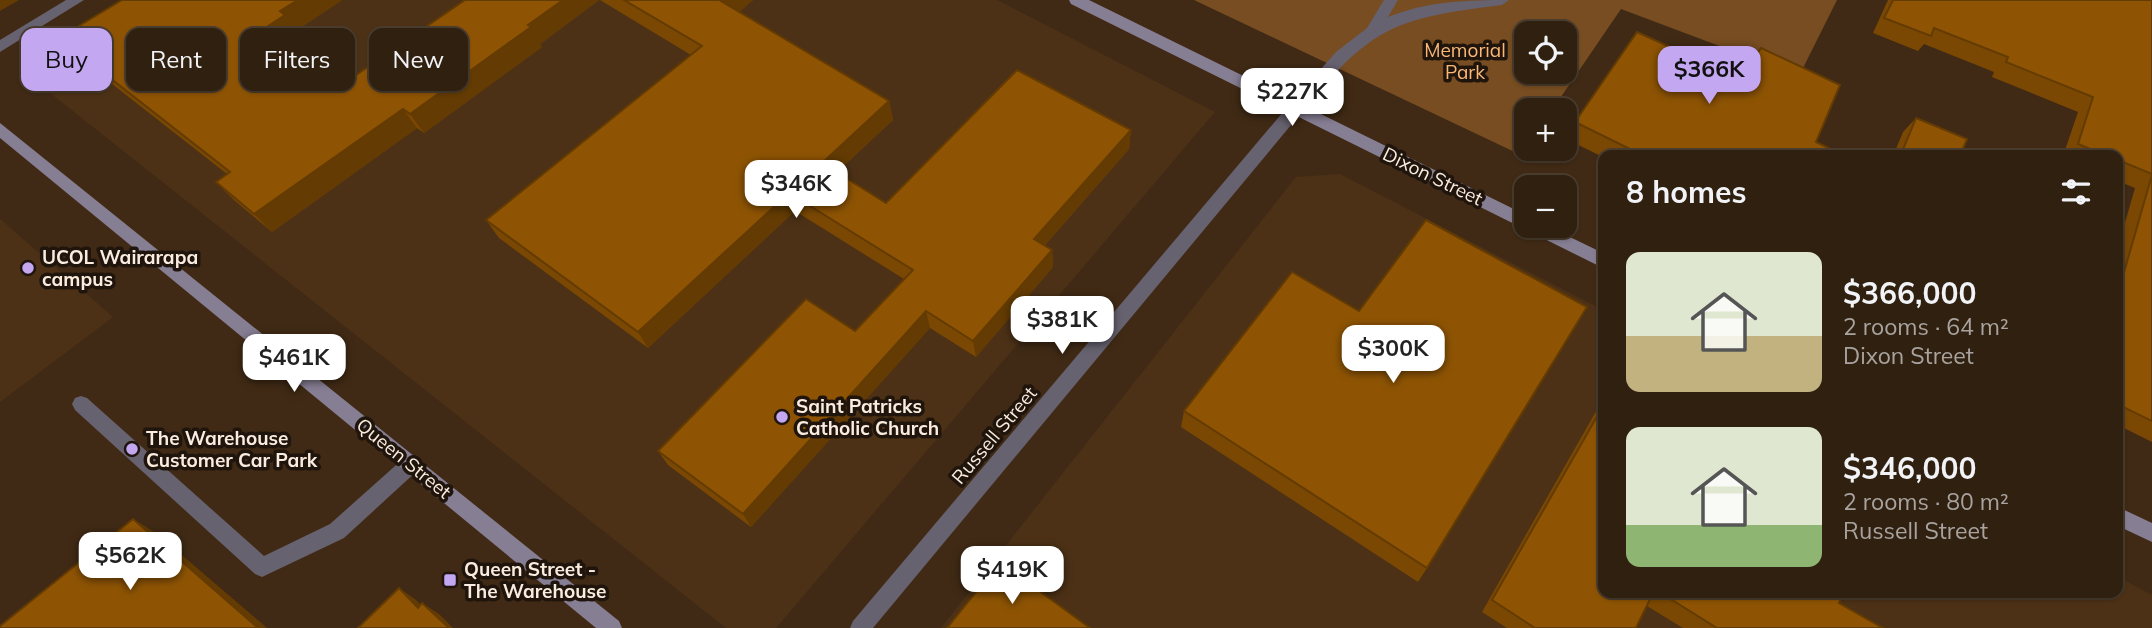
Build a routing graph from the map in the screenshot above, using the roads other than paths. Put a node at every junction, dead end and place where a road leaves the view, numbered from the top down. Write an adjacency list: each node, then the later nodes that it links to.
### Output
1 (77, 0): 6 (street)
2 (1078, 0): 7 (street, Dixon Street)
3 (1391, 0): 5 (street)
4 (1502, 0): 5 (street)
5 (1374, 29): 7 (street, Russell Street)
6 (0, 47)
7 (1295, 109): 9 (street, Dixon Street); 17 (street, Russell Street)
8 (0, 129): 13 (street, Queen Street)
9 (1514, 217)
10 (1556, 238): 11 (street)
11 (1598, 259)
12 (81, 404): 13 (street)
13 (411, 464): 16 (street, Queen Street)
14 (2123, 518): 15 (street)
15 (2152, 533)
16 (612, 628)
17 (860, 628)

